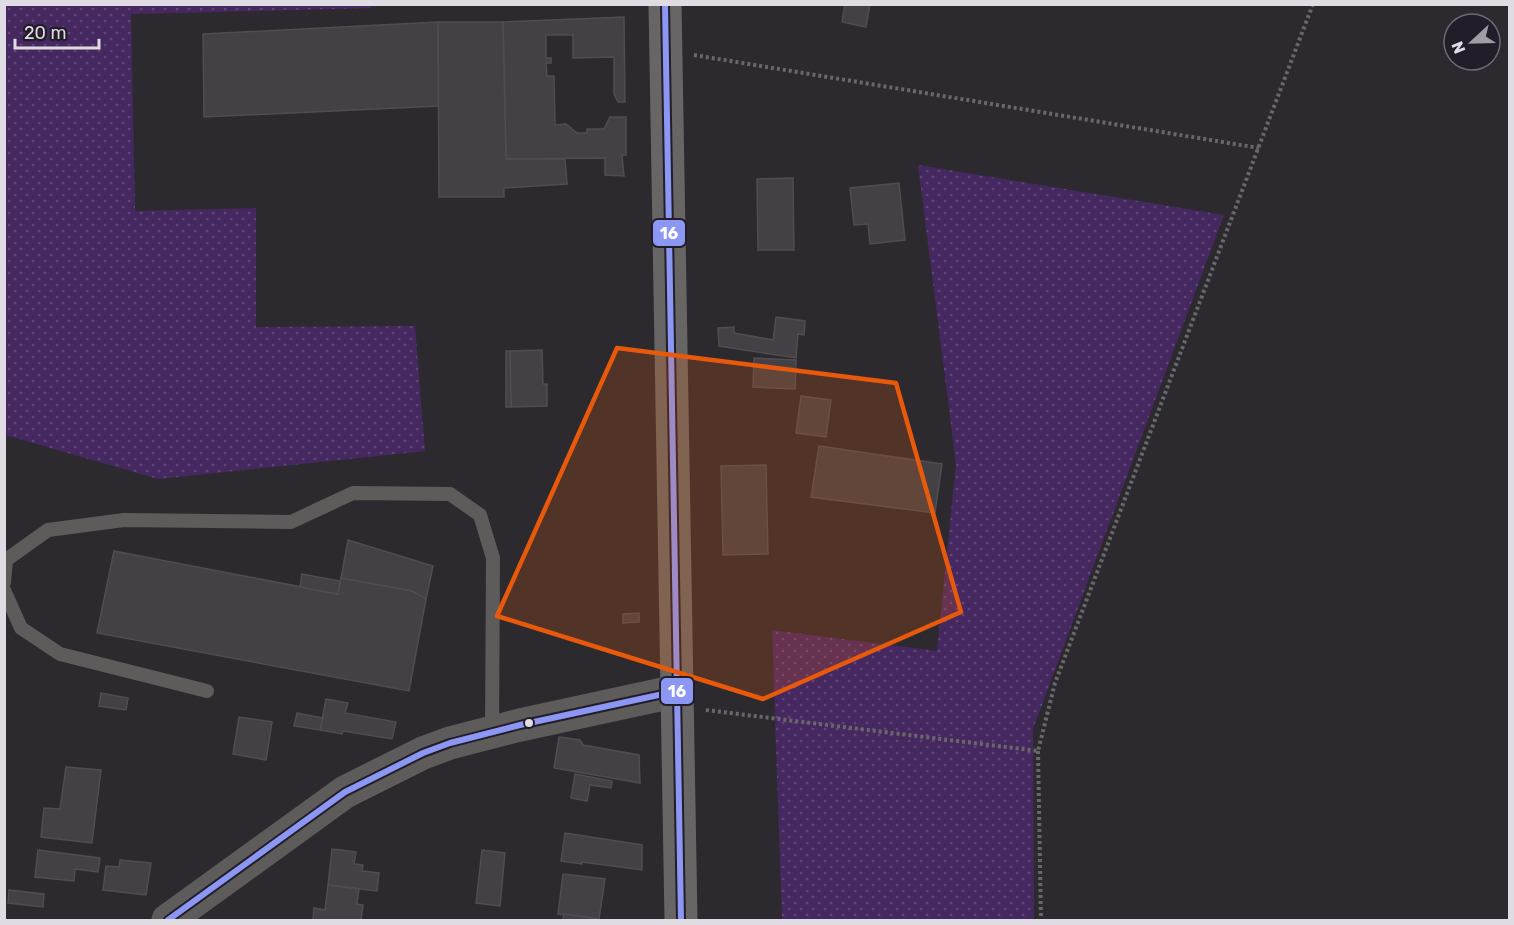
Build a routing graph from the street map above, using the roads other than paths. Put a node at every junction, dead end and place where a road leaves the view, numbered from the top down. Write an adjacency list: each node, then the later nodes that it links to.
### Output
1 (665, 4): 5 (main road)
2 (4, 582): 6 (lane)
3 (4, 590): 4 (lane)
4 (207, 692)
5 (678, 699): 6 (street); 8 (main road)
6 (492, 733): 7 (street)
7 (168, 921)
8 (681, 921)

